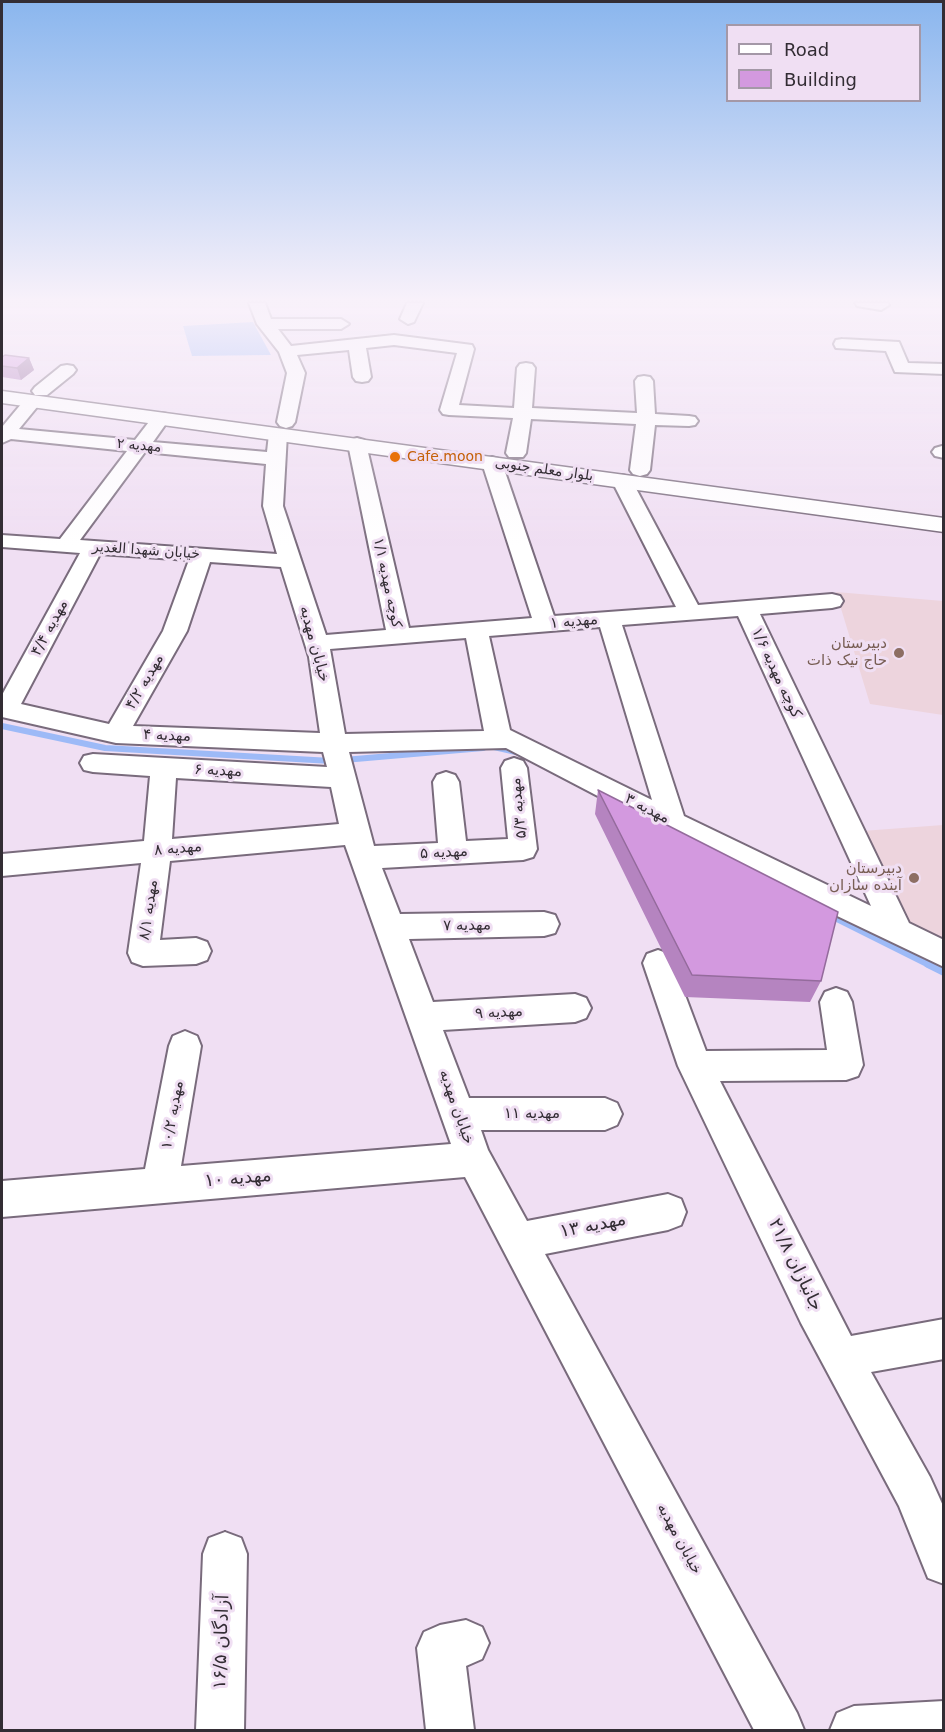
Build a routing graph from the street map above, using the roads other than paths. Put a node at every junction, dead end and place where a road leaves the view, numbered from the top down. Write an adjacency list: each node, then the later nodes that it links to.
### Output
1 (51, 384): 7 (street)
2 (293, 384): 16 (street, خیابان مهدیه)
3 (456, 384): 11 (street)
4 (525, 384): 12 (street)
5 (644, 384): 14 (street)
6 (2, 386): 7 (main road, بلوار معلم جنوبی)
7 (37, 396): 8 (main road, بلوار معلم جنوبی); 9 (main road, بلوار معلم جنوبی); 17 (street)
8 (2, 397)
9 (121, 407): 13 (main road, بلوار معلم جنوبی); 16 (main road, بلوار معلم جنوبی)
10 (428, 408): 11 (street)
11 (449, 410): 12 (street)
12 (523, 413): 14 (street); 20 (street)
13 (161, 418): 16 (main road, بلوار معلم جنوبی); 19 (street)
14 (646, 419): 15 (street); 23 (street)
15 (689, 421)
16 (282, 428): 18 (main road, بلوار معلم جنوبی); 20 (main road, بلوار معلم جنوبی); 21 (street, خیابان مهدیه)
17 (3, 435): 19 (street, مهدیه ۲)
18 (357, 444): 22 (main road, بلوار معلم جنوبی); 37 (street, کوچه مهدیه ۱/۱)
19 (140, 447): 21 (street, مهدیه ۲); 27 (street)
20 (516, 453): 23 (main road, بلوار معلم جنوبی)
21 (276, 459): 30 (street, خیابان مهدیه)
22 (492, 463): 23 (main road, بلوار معلم جنوبی); 35 (street)
23 (631, 475): 24 (main road, بلوار معلم جنوبی); 25 (main road, بلوار معلم جنوبی); 33 (street)
24 (944, 511)
25 (944, 525)
26 (2, 541): 27 (street, خیابان شهدا الغدیر)
27 (65, 546): 28 (street, خیابان شهدا الغدیر)
28 (93, 548): 29 (street, خیابان شهدا الغدیر); 39 (street, مهدیه ۴/۴)
29 (202, 555): 30 (street, خیابان شهدا الغدیر); 40 (street, مهدیه ۴/۲)
30 (291, 561): 38 (street, خیابان مهدیه)
31 (832, 601): 32 (street, مهدیه ۱)
32 (746, 608): 33 (street, مهدیه ۱); 56 (street, کوچه مهدیه ۱/۶)
33 (690, 612): 34 (street, مهدیه ۱)
34 (609, 619): 35 (street, مهدیه ۱); 48 (street)
35 (545, 624): 36 (street, مهدیه ۱)
36 (476, 630): 37 (street, مهدیه ۱); 41 (street)
37 (399, 636): 38 (street, مهدیه ۱)
38 (317, 643): 42 (street, خیابان مهدیه)
39 (4, 709): 40 (street, مهدیه ۴)
40 (116, 734): 42 (street, مهدیه ۴)
41 (499, 740): 42 (street, مهدیه ۳); 48 (street, مهدیه ۳)
42 (334, 743): 46 (street, خیابان مهدیه)
43 (93, 763): 44 (street, مهدیه ۶)
44 (164, 768): 46 (street, مهدیه ۶); 51 (street)
45 (514, 768): 50 (street, مهدیه ۵/۳)
46 (344, 778): 49 (street, خیابان مهدیه)
47 (446, 782): 52 (street)
48 (672, 822): 56 (street, مهدیه ۳)
49 (359, 845): 51 (street, مهدیه ۸); 52 (street, مهدیه ۵); 55 (street, خیابان مهدیه)
50 (523, 849): 52 (street, مهدیه ۵)
51 (157, 851): 53 (street, مهدیه ۸); 57 (street, مهدیه ۸/۱)
52 (453, 853)
53 (2, 865)
54 (544, 924): 55 (street, مهدیه ۷)
55 (390, 927): 62 (street, خیابان مهدیه)
56 (898, 932): 58 (street, مهدیه ۳)
57 (196, 951)
58 (944, 954)
59 (658, 963): 64 (street, جانبازان ۲۱/۸)
60 (836, 1002): 64 (street)
61 (575, 1008): 62 (street, مهدیه ۹)
62 (423, 1017): 65 (street, خیابان مهدیه)
63 (185, 1046): 68 (street, مهدیه ۱۰/۲)
64 (695, 1066): 73 (street, جانبازان ۲۱/۸)
65 (458, 1114): 66 (street, مهدیه ۱۱); 67 (street, خیابان مهدیه)
66 (606, 1114)
67 (474, 1159): 68 (street, مهدیه ۱۰); 71 (street, خیابان مهدیه)
68 (160, 1185): 69 (street, مهدیه ۱۰)
69 (2, 1199)
70 (668, 1212): 71 (street, مهدیه ۱۳)
71 (518, 1241): 80 (street, خیابان مهدیه)
72 (944, 1339): 73 (street)
73 (843, 1357): 75 (street, جانبازان ۲۱/۸)
74 (225, 1554): 78 (street, آزادگان ۱۶/۵)
75 (944, 1562)
76 (466, 1643): 79 (street)
77 (944, 1725): 81 (street)
78 (220, 1731)
79 (450, 1731)
80 (780, 1731)
81 (854, 1731)

